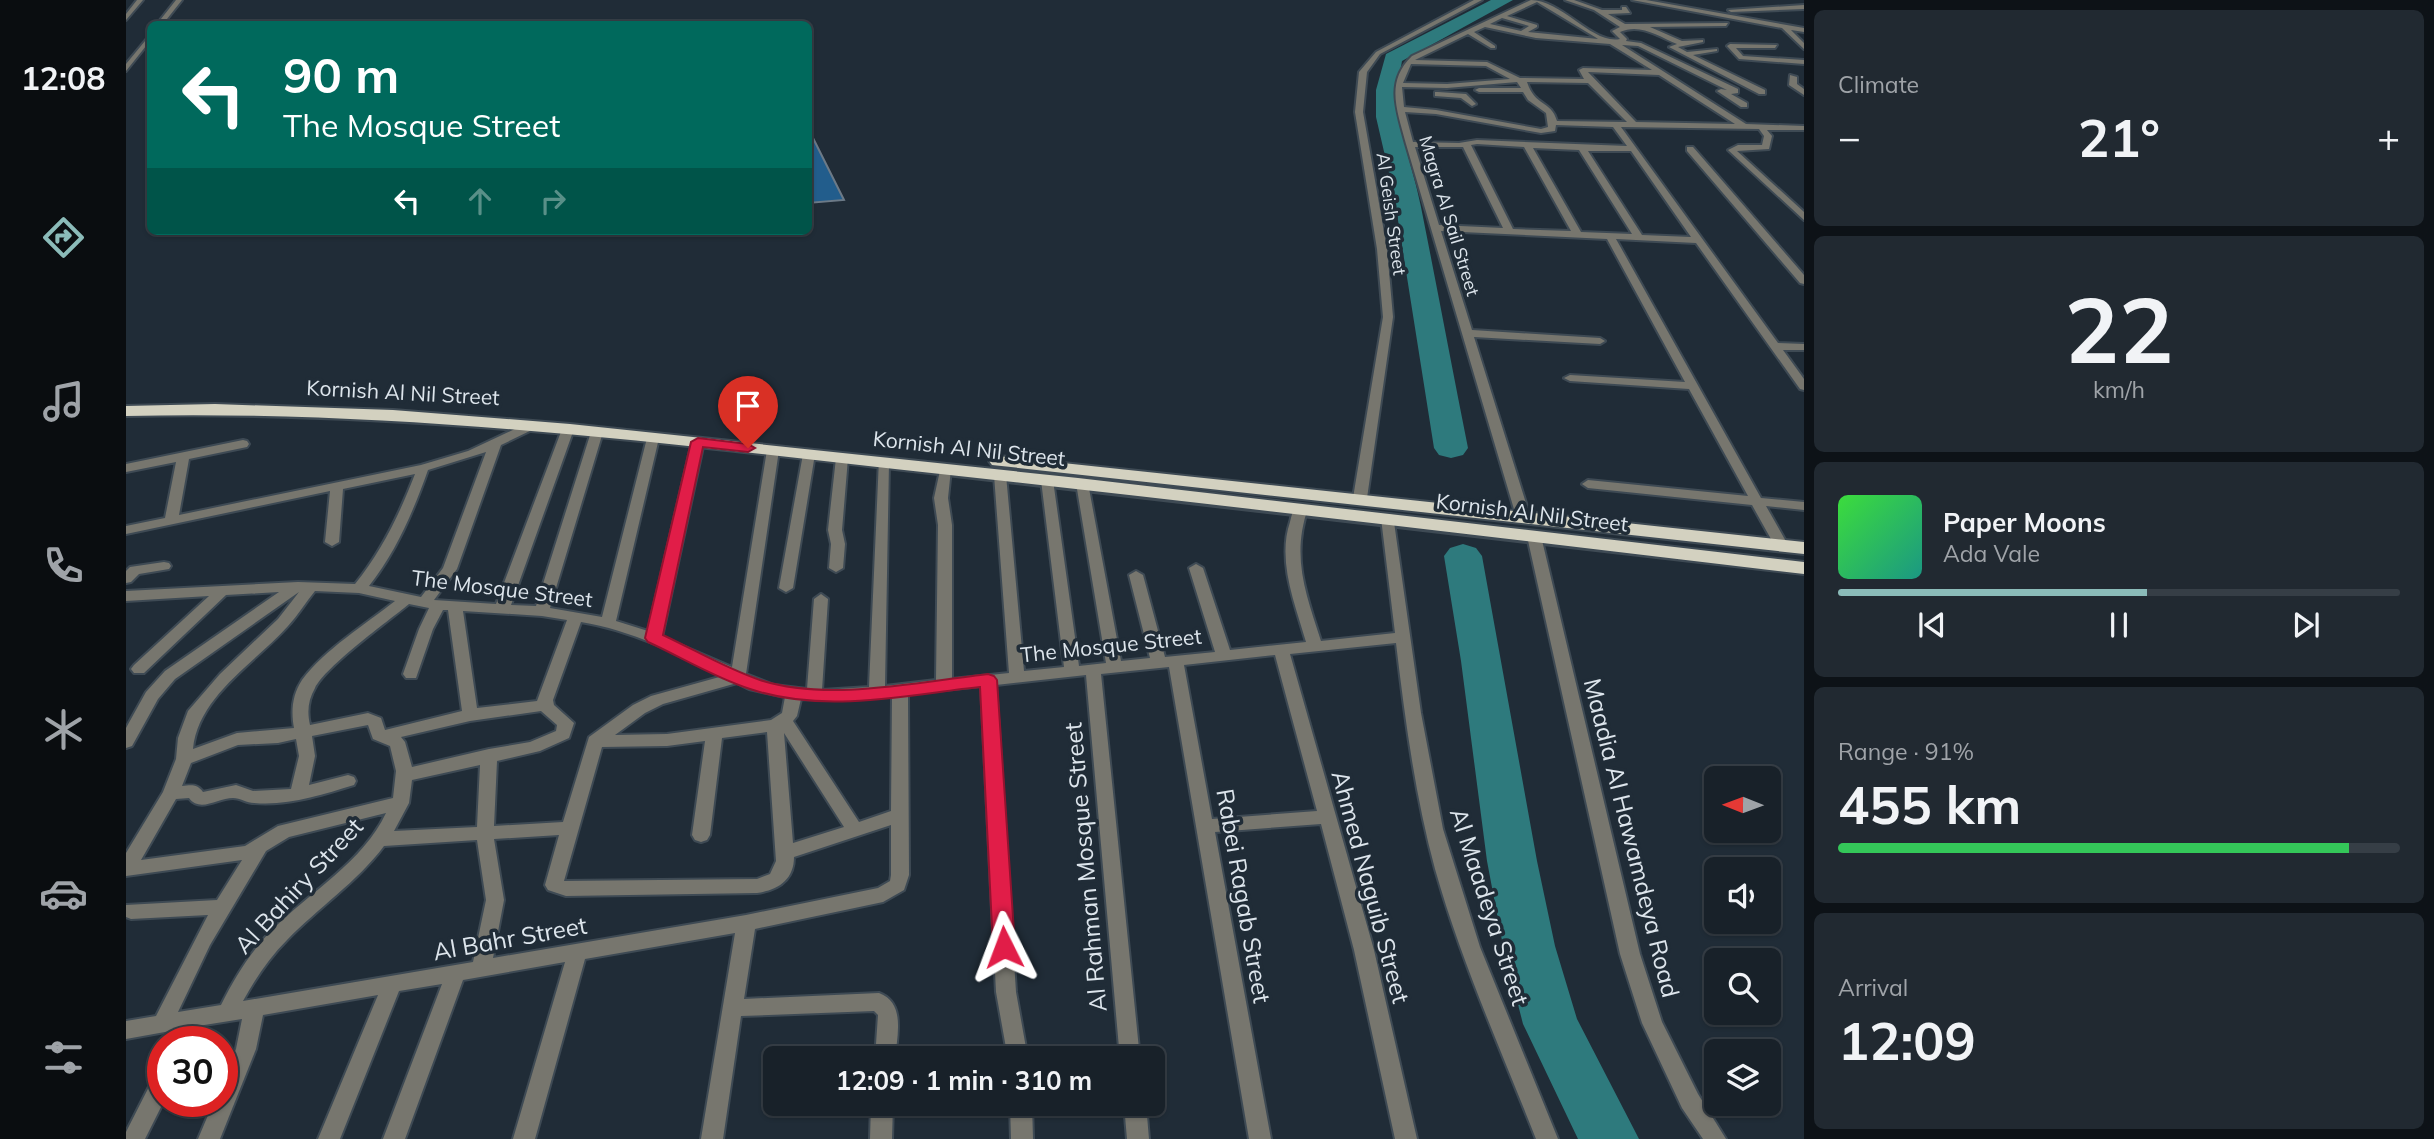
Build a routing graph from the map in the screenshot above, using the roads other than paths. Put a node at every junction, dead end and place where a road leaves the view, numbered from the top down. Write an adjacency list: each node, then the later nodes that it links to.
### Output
1 (140, 0): 17 (street)
2 (179, 0): 18 (street)
3 (1479, 0): 118 (street, Al Geish Street)
4 (1538, 0): 16 (street); 32 (street)
5 (1568, 0): 14 (street)
6 (1632, 0): 12 (street); 21 (street)
7 (1676, 0): 13 (street)
8 (1760, 0): 11 (street)
9 (1804, 7): 11 (street)
10 (1624, 8): 14 (street)
11 (1778, 8): 13 (street)
12 (1643, 9)
13 (1731, 10): 22 (street)
14 (1603, 14): 19 (street); 24 (street)
15 (1652, 15): 20 (street)
16 (1500, 16): 23 (street); 29 (street)
17 (126, 18)
18 (162, 21)
19 (1637, 21): 20 (street); 24 (street); 35 (street)
20 (1665, 23): 21 (street)
21 (1753, 23): 25 (street); 28 (street)
22 (1804, 23)
23 (1482, 24): 27 (street); 29 (street)
24 (1624, 26): 34 (street)
25 (1785, 27): 26 (street); 38 (street)
26 (1804, 30)
27 (1468, 31): 36 (street); 43 (street)
28 (1762, 32)
29 (1522, 33): 32 (street)
30 (1768, 39): 37 (street)
31 (147, 41): 47 (street)
32 (1610, 41): 34 (street); 51 (street)
33 (1701, 41): 35 (street)
34 (1621, 42): 48 (street)
35 (1681, 43): 40 (street)
36 (1493, 47)
37 (1776, 47): 38 (street); 41 (street); 42 (street)
38 (1804, 48)
39 (1715, 50): 40 (street)
40 (1684, 54): 45 (street)
41 (1741, 58): 42 (street); 45 (street)
42 (1787, 59): 44 (street)
43 (1407, 62): 54 (street); 57 (street)
44 (1804, 62)
45 (1705, 64): 46 (street)
46 (1714, 68): 48 (street); 61 (street)
47 (126, 69)
48 (1693, 70): 50 (street); 60 (street)
49 (1804, 70): 52 (street)
50 (1673, 72): 51 (street); 60 (street)
51 (1662, 74): 55 (street); 65 (street)
52 (1793, 77): 53 (street); 62 (street)
53 (1804, 78)
54 (1520, 80): 55 (street); 56 (street); 59 (street)
55 (1591, 81): 68 (street)
56 (1468, 83): 57 (street); 58 (street)
57 (1398, 89): 64 (street); 66 (street, Magra Al Sail Street)
58 (1476, 90): 59 (street); 63 (street)
59 (1526, 90): 69 (street)
60 (1724, 93): 65 (street)
61 (1762, 93)
62 (1804, 93)
63 (1492, 102)
64 (1472, 104)
65 (1709, 105): 70 (street)
66 (1401, 109): 69 (street); 73 (street, Magra Al Sail Street)
67 (1615, 124): 68 (street); 69 (street); 77 (street)
68 (1634, 124): 70 (street)
69 (1552, 126)
70 (1743, 127): 71 (street)
71 (1761, 127): 72 (street); 79 (street)
72 (1804, 128)
73 (1410, 144): 74 (street); 82 (street, Magra Al Sail Street)
74 (1466, 144): 75 (street); 83 (street)
75 (1527, 145): 76 (street); 84 (street)
76 (1582, 148): 77 (street); 86 (street)
77 (1633, 149): 87 (street)
78 (1690, 149): 88 (street)
79 (1792, 206): 80 (street); 81 (street)
80 (1804, 207)
81 (1804, 218)
82 (1436, 228): 83 (street); 89 (street, Magra Al Sail Street)
83 (1509, 231): 84 (street)
84 (1578, 234): 85 (street)
85 (1610, 236): 86 (street); 94 (street)
86 (1639, 237): 87 (street)
87 (1698, 240): 91 (street)
88 (1804, 281)
89 (1468, 333): 90 (street); 122 (street, Magra Al Sail Street)
90 (1600, 341)
91 (1773, 346): 92 (street); 95 (street)
92 (1804, 347)
93 (1570, 378): 94 (street)
94 (1694, 386): 119 (street)
95 (1804, 387)
96 (126, 401): 118 (highway, Kornish Al Nil Street)
97 (126, 411): 98 (highway, Kornish Al Nil Street)
98 (531, 425): 99 (highway, Kornish Al Nil Street); 104 (street)
99 (568, 429): 100 (highway, Kornish Al Nil Street); 145 (street)
100 (597, 432): 101 (highway, Kornish Al Nil Street); 146 (street)
101 (653, 438): 102 (highway, Kornish Al Nil Street); 148 (street)
102 (698, 442): 105 (highway, Kornish Al Nil Street); 150 (street)
103 (243, 444): 107 (street)
104 (495, 444): 111 (street); 143 (street)
105 (774, 450): 106 (highway, Kornish Al Nil Street); 160 (street)
106 (809, 454): 108 (highway, Kornish Al Nil Street); 137 (street)
107 (183, 456): 110 (street); 124 (street)
108 (842, 458): 109 (highway, Kornish Al Nil Street); 131 (street)
109 (883, 462): 112 (highway, Kornish Al Nil Street); 165 (street)
110 (126, 468)
111 (422, 468): 117 (street); 139 (street)
112 (945, 469): 113 (highway, Kornish Al Nil Street); 163 (street)
113 (1000, 475): 114 (highway, Kornish Al Nil Street); 161 (street)
114 (1047, 480): 115 (highway, Kornish Al Nil Street); 158 (street)
115 (1082, 484): 121 (highway, Kornish Al Nil Street); 155 (street)
116 (1588, 484): 119 (street)
117 (337, 486): 124 (street); 127 (street)
118 (1360, 498): 122 (highway, Kornish Al Nil Street)
119 (1757, 502): 120 (street); 128 (street)
120 (1804, 506)
121 (1301, 508): 123 (highway, Kornish Al Nil Street); 151 (street)
122 (1523, 516): 128 (highway, Kornish Al Nil Street)
123 (1388, 518): 126 (highway, Kornish Al Nil Street); 149 (street, Al Maadeya Street)
124 (171, 521): 125 (street)
125 (126, 530)
126 (1534, 536): 133 (highway, Kornish Al Nil Street); 227 (street, Maadia Al Hawamdeya Road)
127 (332, 542)
128 (1780, 545): 129 (highway, Kornish Al Nil Street)
129 (1804, 548)
130 (163, 566): 135 (street)
131 (836, 568)
132 (1196, 568): 153 (street)
133 (1804, 568)
134 (1136, 575): 154 (street, Rabei Ragab Street)
135 (126, 579)
136 (304, 586): 138 (street, The Mosque Street); 139 (street, The Mosque Street); 175 (street); 177 (street)
137 (786, 588)
138 (223, 589): 140 (street, The Mosque Street); 156 (street)
139 (359, 589): 141 (street, The Mosque Street)
140 (126, 597)
141 (406, 599): 143 (street, The Mosque Street); 172 (street)
142 (821, 599): 167 (street)
143 (431, 604): 144 (street, The Mosque Street); 159 (street)
144 (455, 607): 145 (street, The Mosque Street); 169 (street)
145 (502, 608): 146 (street, The Mosque Street)
146 (542, 611): 147 (street, The Mosque Street)
147 (576, 616): 148 (street, The Mosque Street); 168 (street)
148 (608, 623): 150 (street, The Mosque Street)
149 (1404, 637): 151 (street, The Mosque Street); 226 (street, Al Maadeya Street)
150 (654, 638): 160 (street, The Mosque Street)
151 (1315, 646): 152 (street, The Mosque Street)
152 (1281, 649): 153 (street, The Mosque Street); 184 (street, Ahmed Naguib Street)
153 (1224, 656): 154 (street, The Mosque Street)
154 (1168, 662): 155 (street, The Mosque Street); 185 (street, Rabei Ragab Street)
155 (1114, 667): 157 (street, The Mosque Street)
156 (139, 669)
157 (1093, 669): 158 (street, The Mosque Street); 210 (street, Al Rahman Mosque Street)
158 (1072, 671): 161 (street, The Mosque Street)
159 (411, 674)
160 (737, 677): 166 (street, The Mosque Street); 174 (street)
161 (1017, 677): 162 (street, The Mosque Street)
162 (988, 680): 163 (street, The Mosque Street); 209 (street)
163 (944, 685): 164 (street, The Mosque Street)
164 (900, 690): 165 (street, The Mosque Street); 183 (street)
165 (877, 692): 167 (street, The Mosque Street)
166 (794, 694): 167 (street, The Mosque Street); 170 (street)
167 (814, 695)
168 (546, 705): 169 (street); 176 (street)
169 (470, 715): 171 (street)
170 (779, 723): 173 (street); 187 (street); 192 (street)
171 (378, 729): 172 (street); 178 (street, Al Bahiry Street)
172 (302, 732): 177 (street); 181 (street)
173 (714, 735): 174 (street); 189 (street)
174 (595, 741): 186 (street)
175 (126, 742)
176 (489, 755): 178 (street); 188 (street)
177 (184, 760): 180 (street)
178 (406, 775): 182 (street, Al Bahiry Street)
179 (348, 781): 181 (street)
180 (171, 793): 181 (street); 193 (street)
181 (298, 795)
182 (400, 803): 190 (street, Al Bahiry Street); 191 (street)
183 (901, 815): 187 (street); 196 (street, Al Bahr Street)
184 (1327, 817): 185 (street); 225 (street, Ahmed Naguib Street)
185 (1206, 826): 224 (street, Rabei Ragab Street)
186 (569, 828): 188 (street); 192 (street)
187 (855, 830): 192 (street)
188 (485, 835): 190 (street); 198 (street)
189 (701, 835)
190 (379, 839): 203 (street, Al Bahiry Street)
191 (257, 850): 193 (street); 194 (street)
192 (784, 853)
193 (126, 869)
194 (223, 907): 195 (street); 205 (street)
195 (131, 911)
196 (746, 923): 197 (street, Al Bahr Street); 202 (street)
197 (578, 953): 198 (street, Al Bahr Street); 219 (street)
198 (481, 969): 199 (street, Al Bahr Street)
199 (456, 973): 200 (street, Al Bahr Street); 218 (street)
200 (392, 984): 201 (street, Al Bahr Street); 217 (street)
201 (255, 1007): 203 (street, Al Bahr Street); 216 (street)
202 (732, 1008): 208 (street); 220 (street)
203 (227, 1013): 204 (street, Al Bahr Street)
204 (192, 1018): 205 (street, Al Bahr Street); 206 (street)
205 (162, 1024): 207 (street, Al Bahr Street)
206 (188, 1026)
207 (126, 1030)
208 (886, 1046)
209 (1016, 1046)
210 (1129, 1046)
211 (147, 1113): 215 (street)
212 (882, 1116): 221 (street)
213 (1021, 1116): 222 (street)
214 (1136, 1116): 223 (street)
215 (134, 1139)
216 (209, 1139)
217 (330, 1139)
218 (394, 1139)
219 (524, 1139)
220 (712, 1139)
221 (880, 1139)
222 (1022, 1139)
223 (1138, 1139)
224 (1261, 1139)
225 (1406, 1139)
226 (1547, 1139)
227 (1715, 1139)

